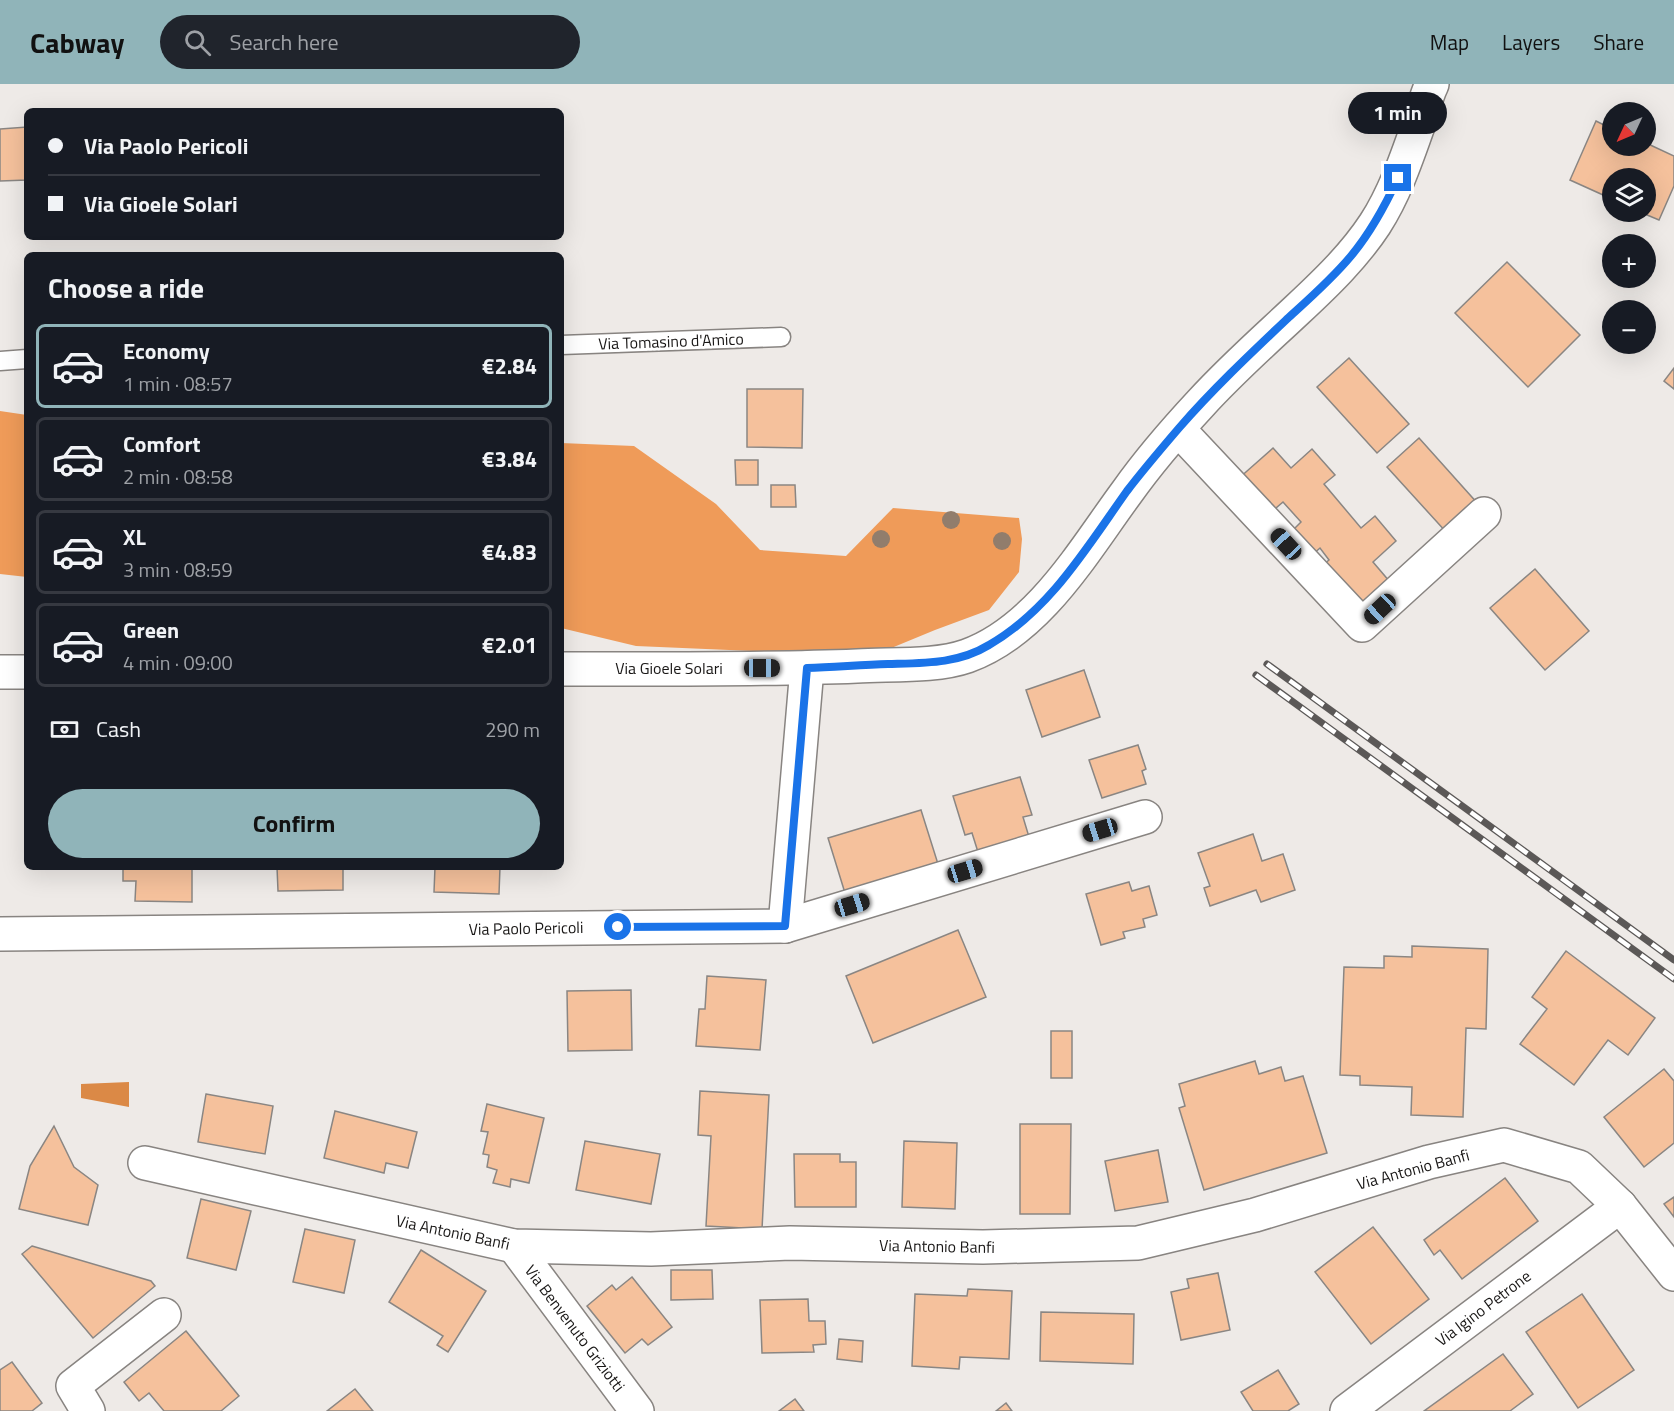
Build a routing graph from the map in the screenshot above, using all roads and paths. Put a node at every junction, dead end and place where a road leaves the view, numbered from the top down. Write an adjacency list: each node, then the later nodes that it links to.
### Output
1 (1430, 85): 6 (street, Via Gioele Solari)
2 (781, 337): 3 (lane, Via Tomasino d'Amico)
3 (564, 345)
4 (24, 359): 5 (lane)
5 (0, 361)
6 (1178, 429): 7 (street); 8 (street, Via Gioele Solari)
7 (1484, 514)
8 (807, 668): 9 (street, Via Gioele Solari); 13 (street)
9 (564, 669)
10 (0, 672): 11 (street)
11 (24, 672)
12 (1144, 817): 13 (street, Via Paolo Pericoli)
13 (785, 926): 14 (street, Via Paolo Pericoli)
14 (0, 934)
15 (145, 1164): 17 (street, Via Antonio Banfi)
16 (1620, 1206): 17 (street, Via Antonio Banfi); 18 (street, Via Antonio Banfi); 22 (street, Via Igino Petrone)
17 (514, 1246): 21 (street, Via Benvenuto Griziotti)
18 (1674, 1274)
19 (164, 1315): 20 (street)
20 (88, 1411)
21 (637, 1411)
22 (1347, 1411)

